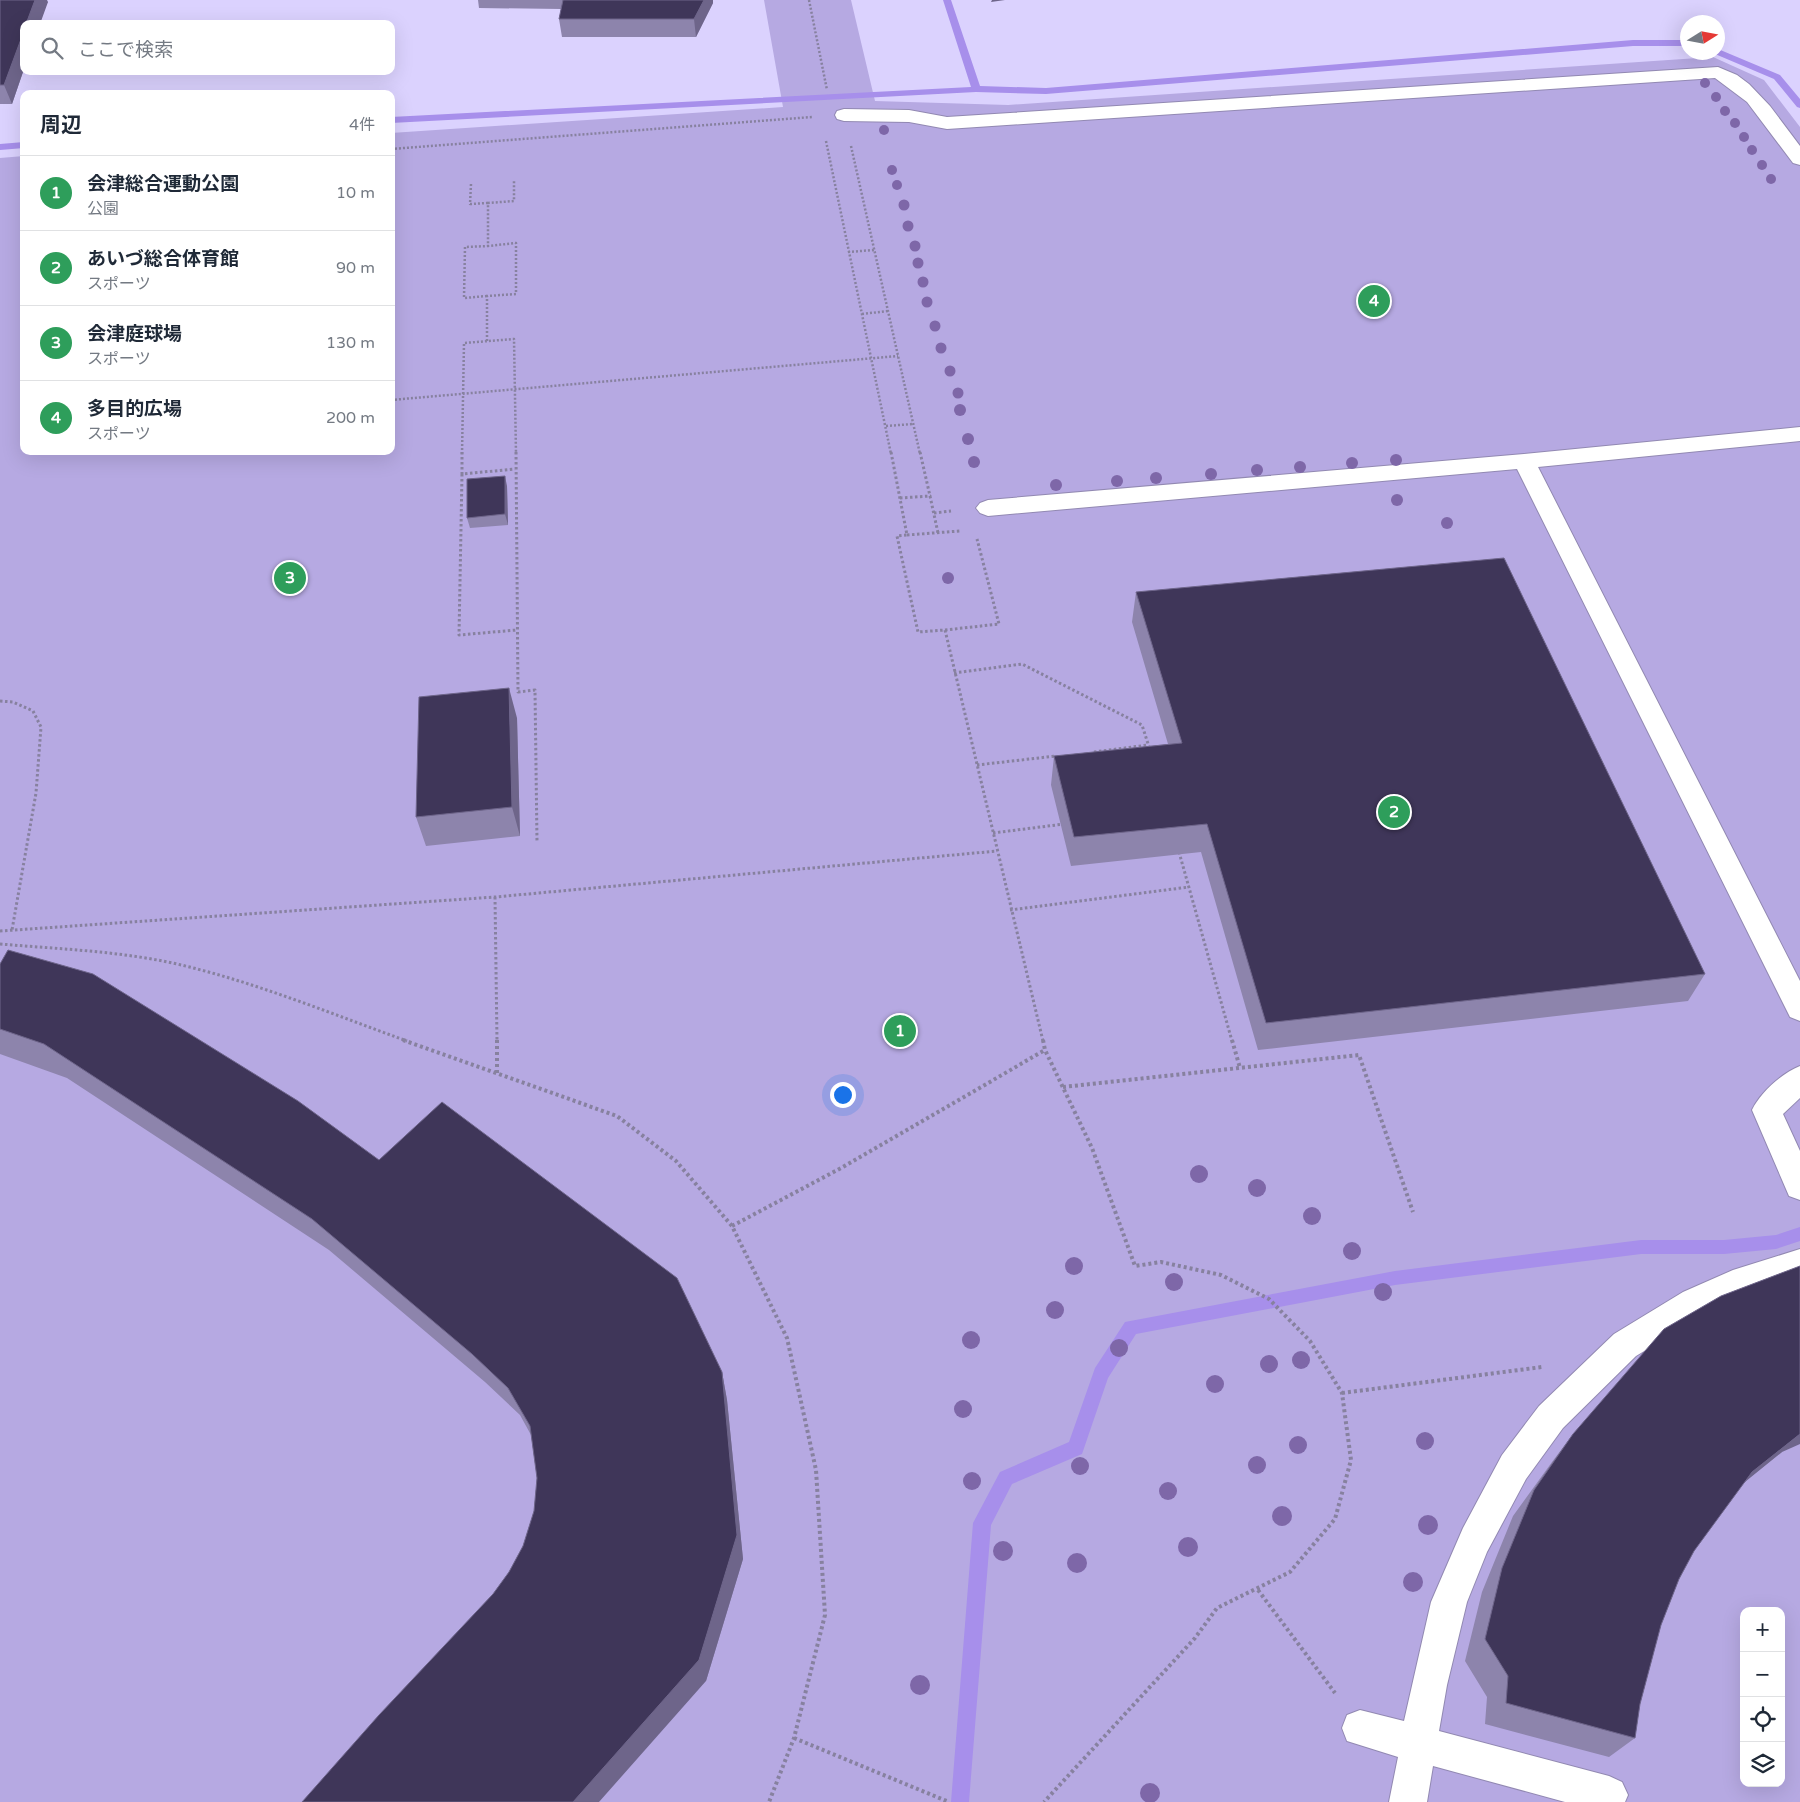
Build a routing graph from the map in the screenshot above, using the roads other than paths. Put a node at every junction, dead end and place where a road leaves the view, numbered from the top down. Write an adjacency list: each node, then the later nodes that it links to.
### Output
1 (838, 115): 2 (lane)
2 (1800, 159)
3 (1800, 434): 4 (lane)
4 (1524, 461): 5 (lane); 6 (lane)
5 (988, 508)
6 (1800, 1009)
7 (1800, 1079): 8 (lane)
8 (1800, 1186)
9 (1800, 1263): 11 (lane)
10 (1360, 1728): 11 (lane)
11 (1418, 1743): 12 (lane); 13 (lane)
12 (1609, 1795)
13 (1408, 1802)

